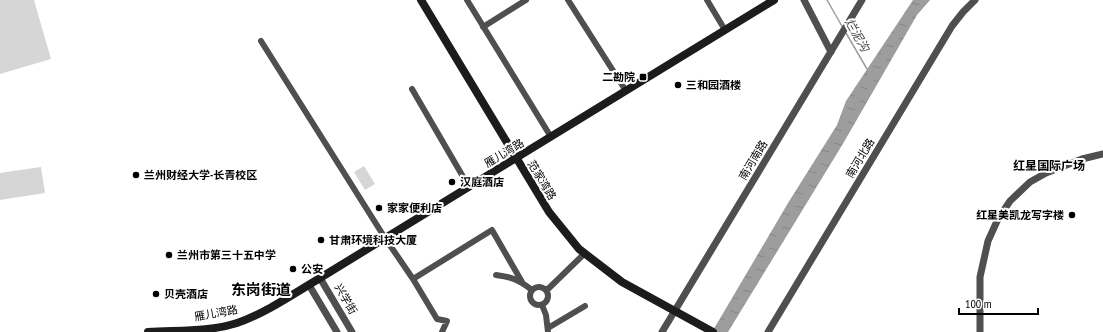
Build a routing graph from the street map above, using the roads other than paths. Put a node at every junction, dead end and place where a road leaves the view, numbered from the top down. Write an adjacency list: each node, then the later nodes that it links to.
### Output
1 (421, 0): 19 (main road, 范家湾路)
2 (467, 0): 11 (street)
3 (526, 0): 10 (street)
4 (568, 0): 16 (street)
5 (707, 0): 12 (street)
6 (774, 0): 12 (main road, 雁儿湾路)
7 (804, 0): 14 (street)
8 (862, 0): 14 (street, 南河南路)
9 (975, 0): 40 (street, 南河北路)
10 (515, 3): 11 (street)
11 (483, 26): 17 (street)
12 (725, 30): 16 (main road, 雁儿湾路)
13 (260, 41): 21 (street)
14 (832, 50): 32 (street, 南河南路)
15 (412, 89): 20 (street)
16 (626, 91): 17 (main road, 雁儿湾路)
17 (551, 137): 19 (main road, 雁儿湾路)
18 (1103, 154): 41 (street)
19 (516, 158): 20 (main road, 雁儿湾路); 22 (main road, 范家湾路)
20 (469, 187): 21 (main road, 雁儿湾路)
21 (385, 238): 24 (main road, 雁儿湾路); 25 (street)
22 (585, 253): 29 (street); 32 (main road, 范家湾路)
23 (496, 275): 26 (street)
24 (320, 278): 27 (main road, 雁儿湾路); 37 (street, 兴学街)
25 (413, 279): 26 (street); 34 (street)
26 (522, 282): 28 (street)
27 (309, 285): 35 (main road, 雁儿湾路); 36 (street)
28 (532, 290): 29 (street); 30 (street)
29 (546, 290): 30 (street)
30 (542, 305): 33 (street)
31 (585, 306): 33 (street)
32 (675, 310): 38 (street, 南河南路); 39 (main road, 范家湾路)
33 (548, 330)
34 (441, 331)
35 (148, 332)
36 (337, 332)
37 (352, 332)
38 (662, 332)
39 (713, 332)
40 (768, 332)
41 (980, 332)

